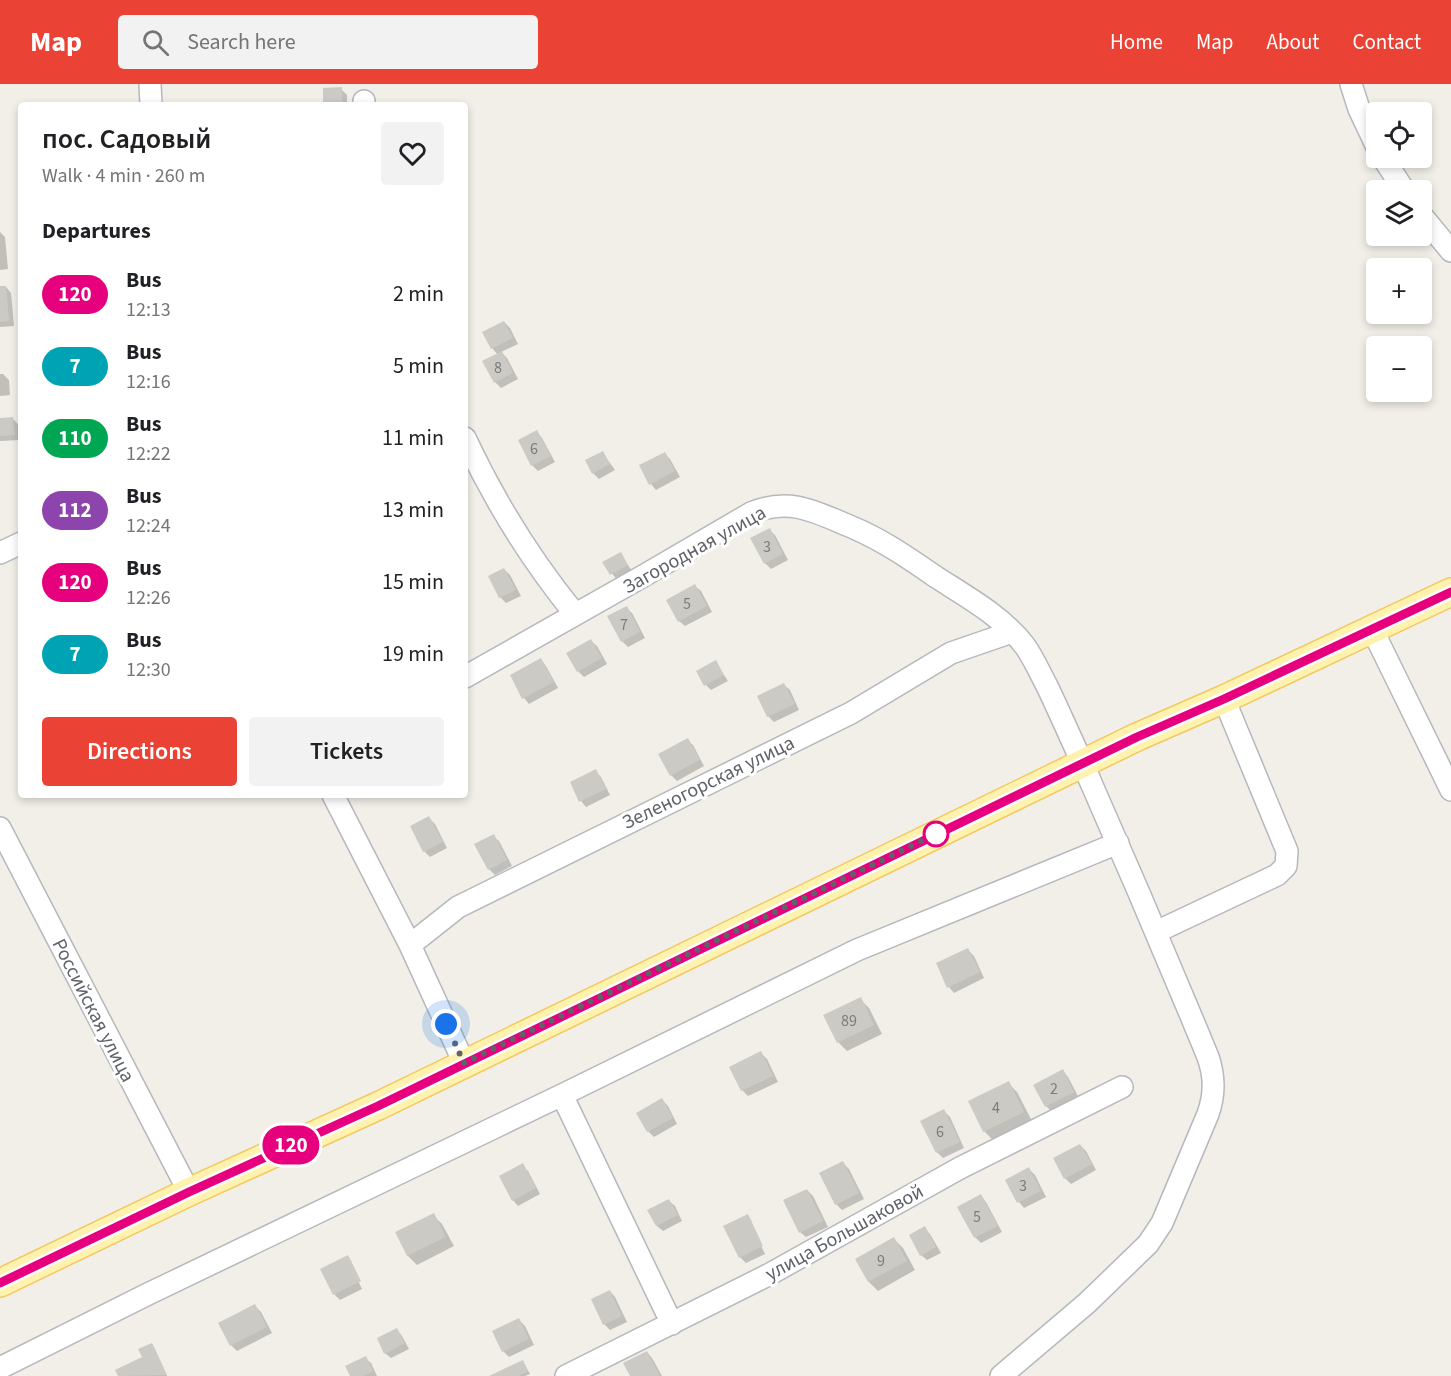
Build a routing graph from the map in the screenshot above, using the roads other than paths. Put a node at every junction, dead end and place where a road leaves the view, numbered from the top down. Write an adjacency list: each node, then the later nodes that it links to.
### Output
1 (150, 84): 3 (street)
2 (1351, 84): 4 (street)
3 (151, 102)
4 (1366, 124)
5 (1432, 228): 6 (street)
6 (1451, 251)
7 (468, 444): 11 (street)
8 (18, 545): 9 (street)
9 (0, 554)
10 (1451, 592): 12 (main road)
11 (575, 614): 13 (street, Загородная улица); 14 (street, Загородная улица)
12 (1372, 629): 15 (main road); 17 (street)
13 (1012, 632): 16 (street, Загородная улица); 22 (street, Зеленогорская улица)
14 (468, 675)
15 (1224, 699): 16 (main road); 21 (street)
16 (1082, 763): 20 (street, Загородная улица); 23 (main road)
17 (1451, 790)
18 (335, 798): 22 (street)
19 (0, 828): 26 (street, Российская улица)
20 (1118, 843): 21 (street, Загородная улица); 25 (street)
21 (1156, 932): 31 (street, Загородная улица)
22 (410, 945): 23 (street)
23 (464, 1063): 26 (main road)
24 (1122, 1087): 28 (street, улица Большаковой)
25 (562, 1095): 28 (street); 29 (street)
26 (189, 1192): 27 (main road)
27 (0, 1283)
28 (672, 1324): 30 (street, улица Большаковой)
29 (0, 1368)
30 (566, 1376)
31 (1001, 1376)

